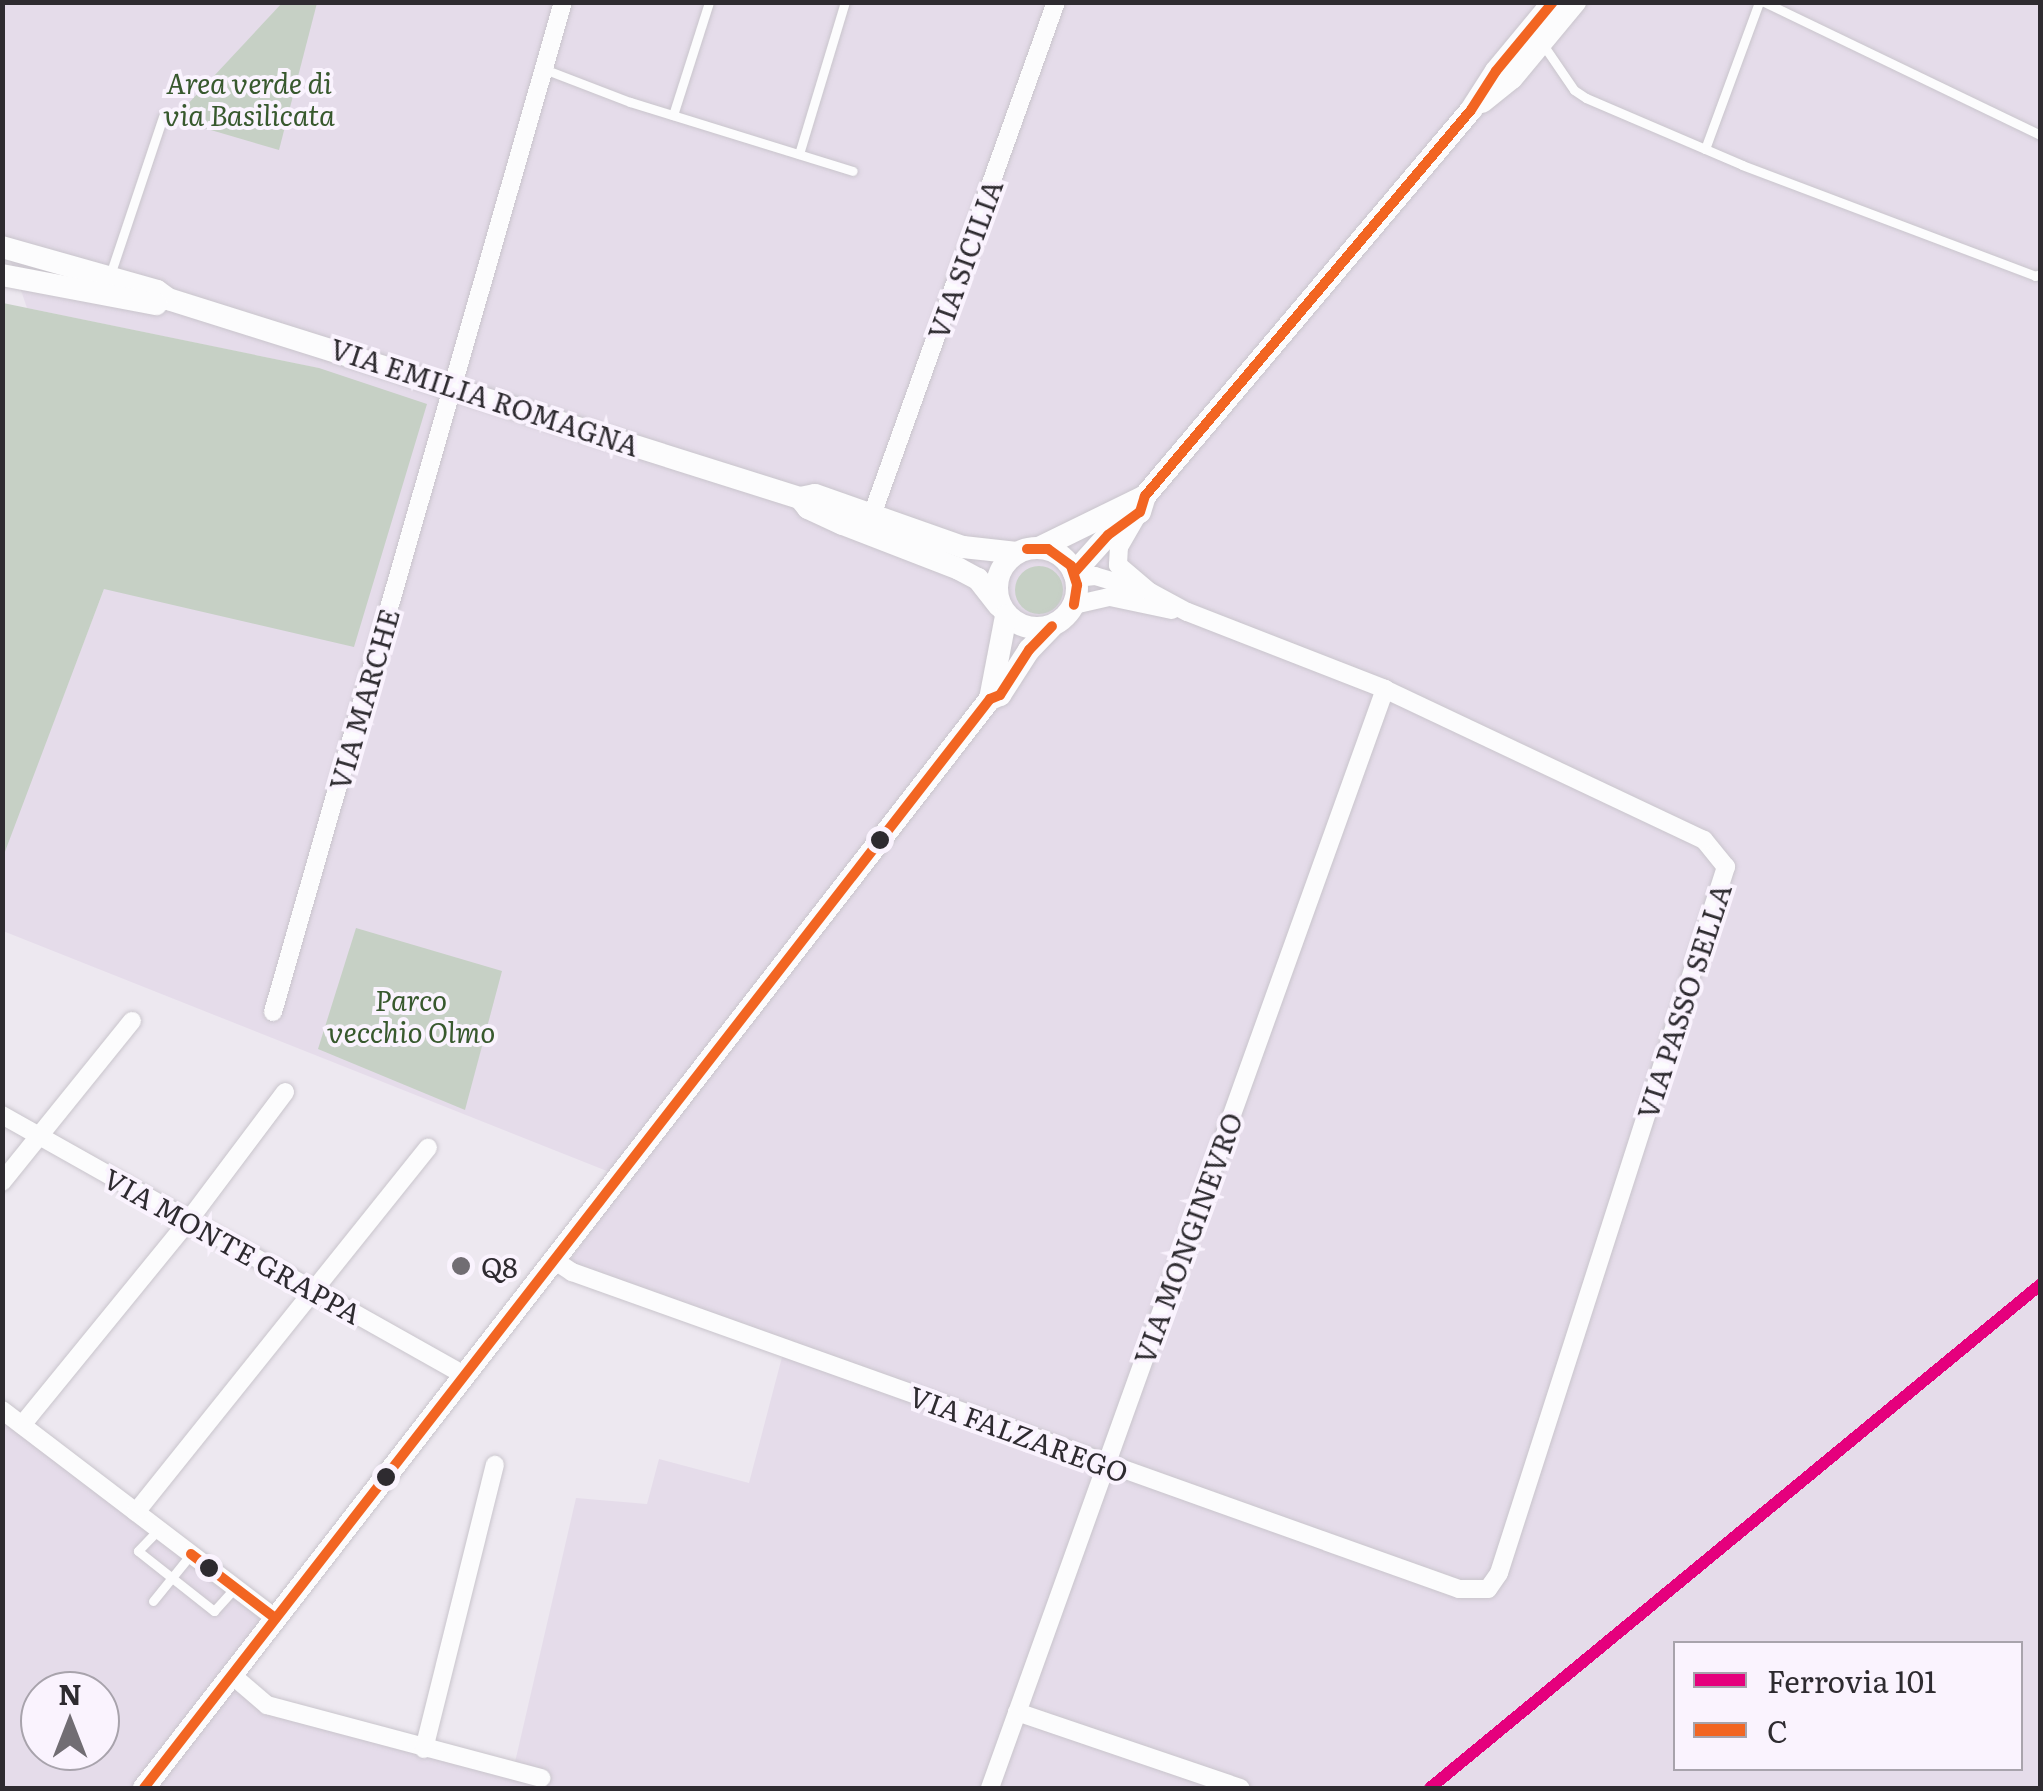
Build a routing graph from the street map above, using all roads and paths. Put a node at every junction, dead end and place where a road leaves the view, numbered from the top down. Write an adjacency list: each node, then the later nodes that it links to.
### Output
1 (564, 2): 9 (street, VIA MARCHE)
2 (709, 2): 12 (lane)
3 (845, 2): 16 (lane)
4 (1056, 2): 26 (street, VIA SICILIA)
5 (1554, 2): 10 (street); 11 (street)
6 (1575, 2): 8 (street)
7 (1761, 2): 14 (lane); 15 (lane)
8 (1542, 42): 10 (street); 15 (lane)
9 (544, 69): 12 (lane); 23 (street, VIA MARCHE)
10 (1518, 72): 11 (street)
11 (1471, 110): 25 (street)
12 (673, 115): 16 (lane)
13 (164, 117): 21 (lane)
14 (2040, 134)
15 (1706, 148): 19 (lane)
16 (799, 154): 17 (lane)
17 (853, 171)
18 (2, 248): 21 (street, VIA EMILIA ROMAGNA)
19 (2040, 274)
20 (2, 275): 22 (street, VIA EMILIA ROMAGNA)
21 (109, 278): 22 (street, VIA EMILIA ROMAGNA)
22 (168, 298): 23 (street, VIA EMILIA ROMAGNA)
23 (452, 386): 24 (street, VIA EMILIA ROMAGNA); 36 (street, VIA MARCHE)
24 (800, 498): 26 (street, VIA EMILIA ROMAGNA); 31 (street, VIA EMILIA ROMAGNA)
25 (1142, 504): 27 (street); 28 (street); 29 (street, VIA PASSO SELLA)
26 (872, 515): 27 (street, VIA EMILIA ROMAGNA)
27 (1028, 550): 28 (street); 31 (street)
28 (1075, 575): 29 (street, VIA PASSO SELLA); 30 (street)
29 (1150, 592): 32 (street, VIA PASSO SELLA)
30 (1074, 605): 32 (street, VIA PASSO SELLA); 33 (street)
31 (1004, 612): 33 (street); 35 (street)
32 (1187, 612): 34 (street, VIA PASSO SELLA)
33 (1052, 626): 35 (street)
34 (1385, 689): 49 (street, VIA MONGINEVRO); 56 (street, VIA PASSO SELLA)
35 (990, 699): 44 (street)
36 (273, 1012)
37 (132, 1021): 40 (street)
38 (285, 1092): 43 (street)
39 (2, 1115): 40 (street, VIA MONTE GRAPPA)
40 (38, 1135): 42 (street); 43 (street, VIA MONTE GRAPPA)
41 (428, 1147): 45 (street)
42 (2, 1182)
43 (189, 1220): 45 (street, VIA MONTE GRAPPA); 48 (street)
44 (554, 1260): 46 (street); 49 (street, VIA FALZAREGO)
45 (312, 1289): 46 (street, VIA MONTE GRAPPA); 51 (street)
46 (464, 1375): 58 (street)
47 (2, 1410): 48 (street)
48 (22, 1425): 51 (street)
49 (1106, 1464): 56 (street, VIA FALZAREGO); 60 (street, VIA MONGINEVRO)
50 (496, 1465): 61 (street)
51 (136, 1512): 52 (street)
52 (159, 1529): 53 (street); 54 (lane)
53 (192, 1554): 54 (lane); 55 (street)
54 (172, 1578): 55 (lane); 57 (lane)
55 (235, 1588): 58 (street)
56 (1488, 1589)
57 (153, 1601)
58 (275, 1618): 59 (street)
59 (233, 1676): 61 (street); 63 (street)
60 (1017, 1712): 64 (street, VIA MONGINEVRO); 65 (street)
61 (424, 1749): 62 (street)
62 (542, 1778)
63 (144, 1788)
64 (990, 1788)
65 (1240, 1788)

